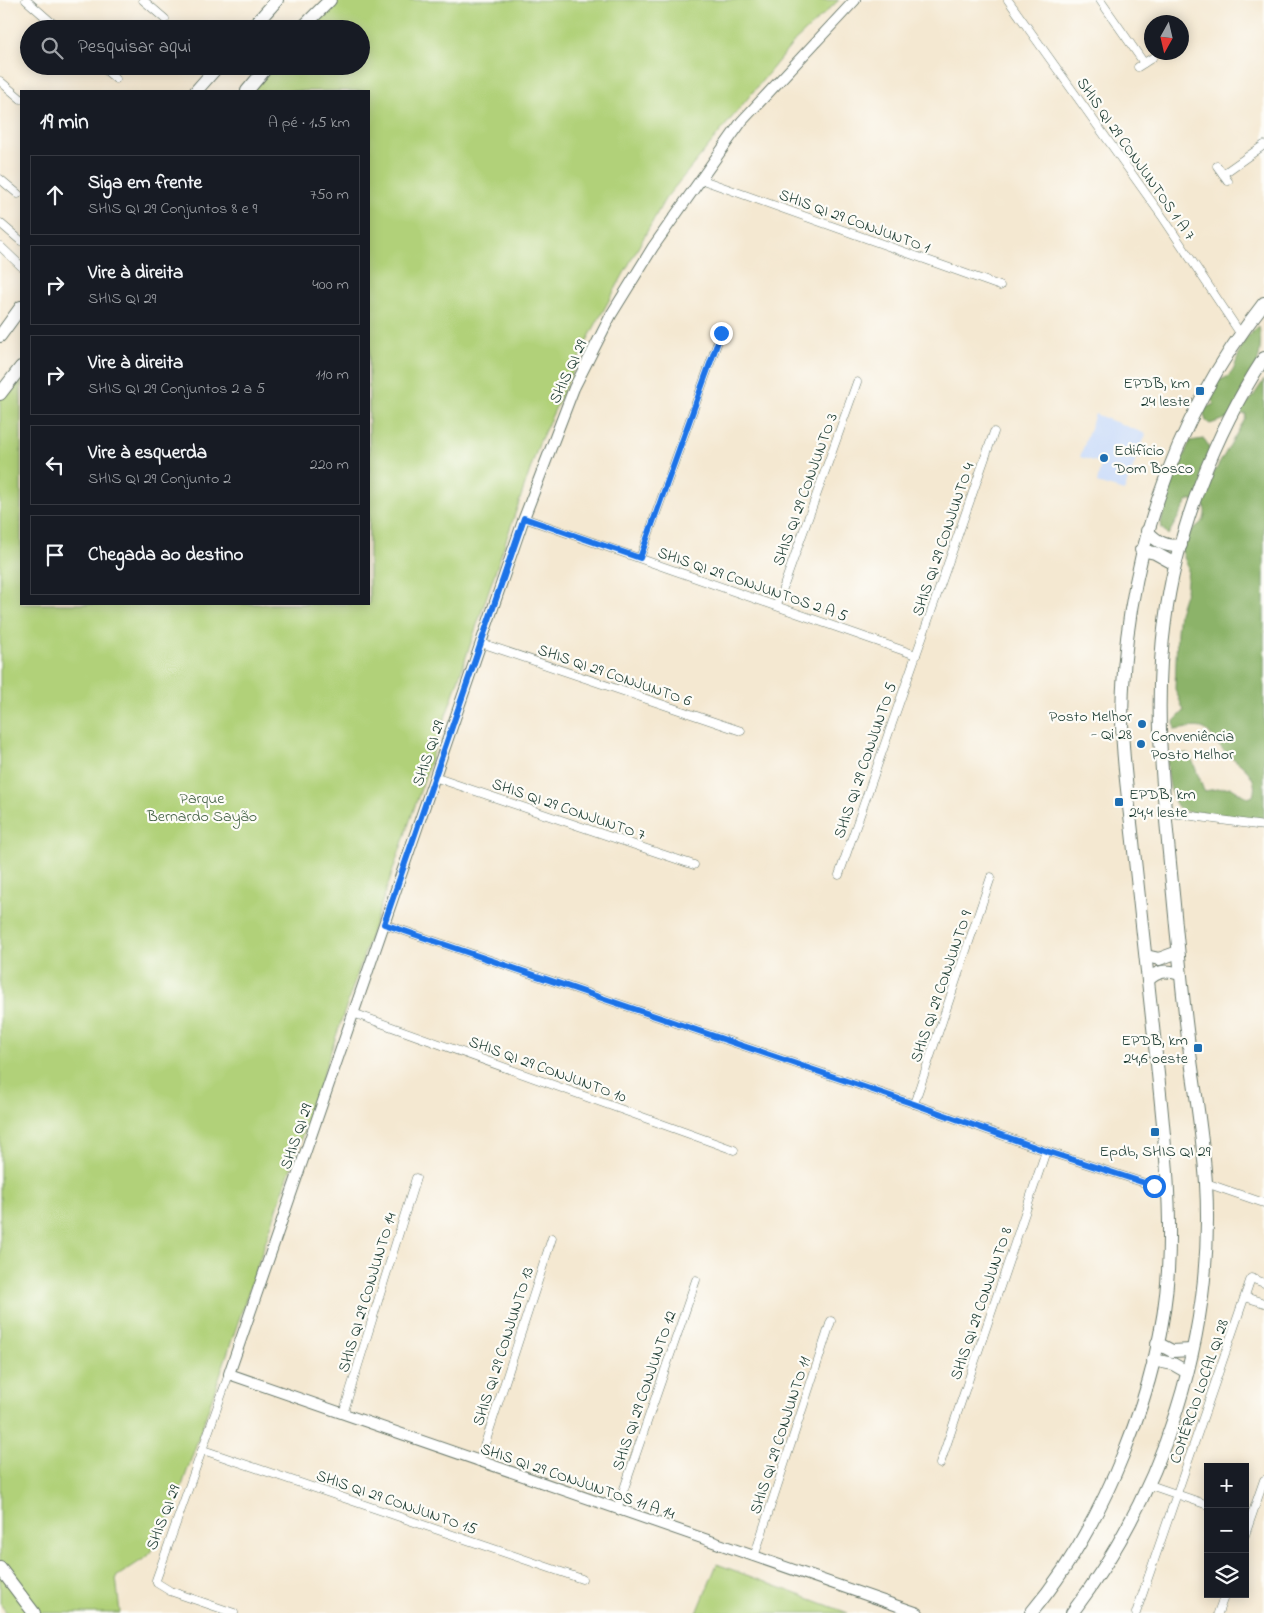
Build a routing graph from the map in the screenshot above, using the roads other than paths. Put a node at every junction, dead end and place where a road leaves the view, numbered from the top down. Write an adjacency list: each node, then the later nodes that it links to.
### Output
1 (26, 0): 9 (street)
2 (143, 0): 8 (street)
3 (277, 0): 10 (main road)
4 (855, 0): 24 (street, SHIS QI 29)
5 (1008, 0): 35 (street, SHIS QI 29 CONJUNTOS 1 A 7)
6 (1100, 0): 12 (street)
7 (328, 1): 11 (main road)
8 (165, 19)
9 (48, 20)
10 (259, 20)
11 (310, 20)
12 (1149, 60)
13 (111, 75): 16 (street)
14 (210, 75): 18 (main road)
15 (260, 75): 19 (main road)
16 (116, 79)
17 (0, 80): 20 (street)
18 (197, 90)
19 (248, 90)
20 (20, 99)
21 (1264, 145): 23 (street)
22 (1217, 166): 23 (street)
23 (1223, 174): 26 (street)
24 (700, 179): 32 (street, SHIS QI 29 CONJUNTO 1); 43 (street, SHIS QI 29)
25 (1, 180): 27 (street)
26 (1228, 181)
27 (18, 194)
28 (1, 225): 29 (street)
29 (20, 240)
30 (0, 246): 31 (street)
31 (20, 265)
32 (1000, 286)
33 (1264, 303): 35 (main road)
34 (20, 308): 37 (main road)
35 (1240, 332): 44 (main road)
36 (721, 333): 47 (street)
37 (0, 336)
38 (1264, 358): 45 (main road)
39 (20, 368): 41 (main road)
40 (857, 382): 49 (street, SHIS QI 29 CONJUNTO 3)
41 (0, 394)
42 (994, 432): 51 (street, SHIS QI 29 CONJUNTO 4)
43 (524, 518): 47 (street, SHIS QI 29 CONJUNTOS 2 A 5); 50 (street, SHIS QI 29)
44 (1147, 531): 45 (main road); 46 (main road)
45 (1181, 545): 48 (main road)
46 (1141, 550): 48 (main road); 61 (main road)
47 (640, 558): 49 (street, SHIS QI 29 CONJUNTOS 2 A 5)
48 (1175, 564): 54 (main road)
49 (777, 605): 51 (street, SHIS QI 29 CONJUNTOS 2 A 5)
50 (481, 643): 52 (street, SHIS QI 29 CONJUNTO 6); 53 (street, SHIS QI 29)
51 (916, 655): 57 (street, SHIS QI 29 CONJUNTO 5)
52 (741, 731)
53 (434, 777): 56 (street, SHIS QI 29 CONJUNTO 7); 59 (street, SHIS QI 29)
54 (1164, 812): 55 (street); 60 (main road)
55 (1264, 826)
56 (694, 865)
57 (839, 875)
58 (991, 877): 65 (street, SHIS QI 29 CONJUNTO 9)
59 (384, 924): 64 (street, SHIS QI 29); 65 (street)
60 (1178, 952): 61 (main road); 62 (main road)
61 (1146, 956): 63 (main road)
62 (1180, 974): 63 (main road); 70 (main road)
63 (1148, 980): 69 (main road)
64 (353, 1013): 66 (street, SHIS QI 29 CONJUNTO 10); 84 (street, SHIS QI 29)
65 (914, 1104): 67 (street)
66 (734, 1150)
67 (1046, 1151): 71 (street); 88 (street, SHIS QI 29 CONJUNTO 8)
68 (416, 1178): 85 (street, SHIS QI 29 CONJUNTO 14)
69 (1167, 1181): 71 (street); 72 (main road)
70 (1206, 1183): 73 (street); 81 (main road)
71 (1154, 1186): 72 (street)
72 (1167, 1197): 80 (main road)
73 (1264, 1203)
74 (552, 1238): 87 (street, SHIS QI 29 CONJUNTO 13)
75 (696, 1280): 93 (street, SHIS QI 29 CONJUNTO 12)
76 (1264, 1283): 77 (street, COMÉRCIO LOCAL QI 28)
77 (1245, 1297): 78 (street); 91 (street, COMÉRCIO LOCAL QI 28)
78 (1264, 1303)
79 (831, 1321): 95 (street, SHIS QI 29 CONJUNTO 11)
80 (1156, 1342): 81 (main road); 82 (main road)
81 (1192, 1350): 83 (main road)
82 (1153, 1360): 83 (main road); 102 (main road)
83 (1186, 1372): 90 (main road)
84 (229, 1374): 85 (street, SHIS QI 29 CONJUNTOS 11 A 14); 86 (street, SHIS QI 29)
85 (342, 1414): 87 (street, SHIS QI 29 CONJUNTOS 11 A 14)
86 (203, 1450): 97 (street, SHIS QI 29 CONJUNTO 15); 100 (street, SHIS QI 29)
87 (479, 1462): 93 (street, SHIS QI 29 CONJUNTOS 11 A 14)
88 (940, 1464)
89 (1264, 1480): 94 (street)
90 (1150, 1485): 91 (street); 103 (main road)
91 (1176, 1495): 92 (street); 104 (street, COMÉRCIO LOCAL QI 28)
92 (1204, 1504)
93 (617, 1508): 95 (street, SHIS QI 29 CONJUNTOS 11 A 14)
94 (1249, 1516)
95 (754, 1557): 101 (street, SHIS QI 29 CONJUNTOS 11 A 14)
96 (0, 1568): 99 (main road)
97 (582, 1579)
98 (1224, 1598): 105 (street)
99 (34, 1613)
100 (234, 1613)
101 (918, 1613)
102 (1031, 1613)
103 (1072, 1613)
104 (1136, 1613)
105 (1218, 1613)

